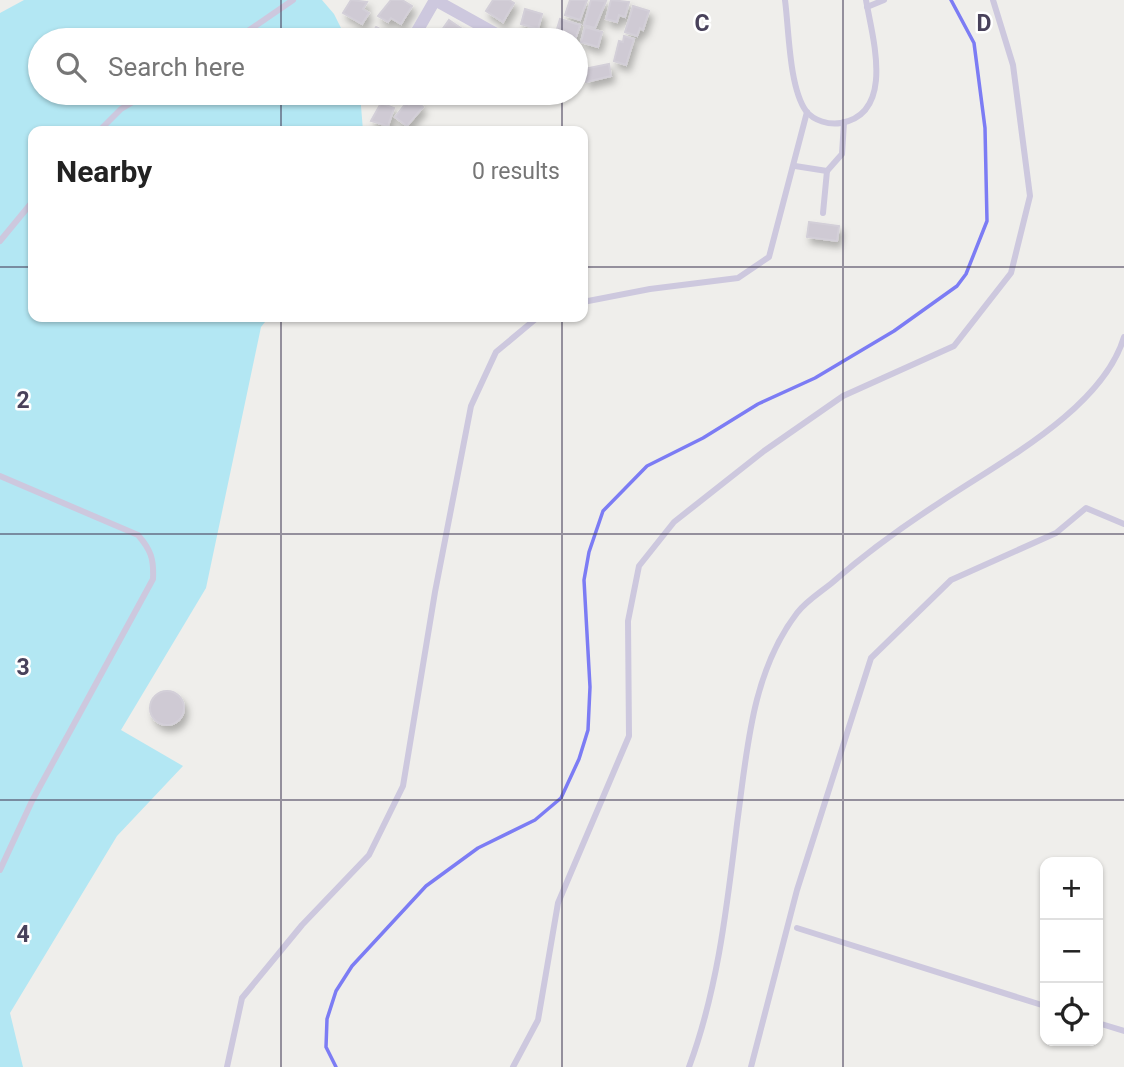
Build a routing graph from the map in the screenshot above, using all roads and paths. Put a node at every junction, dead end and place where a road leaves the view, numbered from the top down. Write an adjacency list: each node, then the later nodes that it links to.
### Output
1 (293, 0): 7 (lane)
2 (435, 0): 8 (street); 9 (street)
3 (785, 0): 11 (lane)
4 (884, 0): 6 (lane)
5 (993, 0): 30 (lane)
6 (867, 4): 12 (lane)
7 (252, 28)
8 (419, 28)
9 (485, 28)
10 (128, 105): 13 (lane)
11 (807, 112): 12 (lane); 14 (lane)
12 (844, 122): 15 (lane)
13 (104, 126)
14 (795, 166): 15 (lane); 19 (lane)
15 (827, 171): 17 (lane)
16 (28, 207): 18 (lane)
17 (823, 213)
18 (0, 240)
19 (588, 301)
20 (532, 322): 29 (lane)
21 (1124, 337): 31 (lane)
22 (0, 476): 24 (lane)
23 (1124, 524): 32 (lane)
24 (0, 870)
25 (797, 928): 26 (lane)
26 (1040, 1004)
27 (1103, 1025): 28 (lane)
28 (1124, 1031)
29 (227, 1067)
30 (513, 1067)
31 (689, 1067)
32 (751, 1067)

